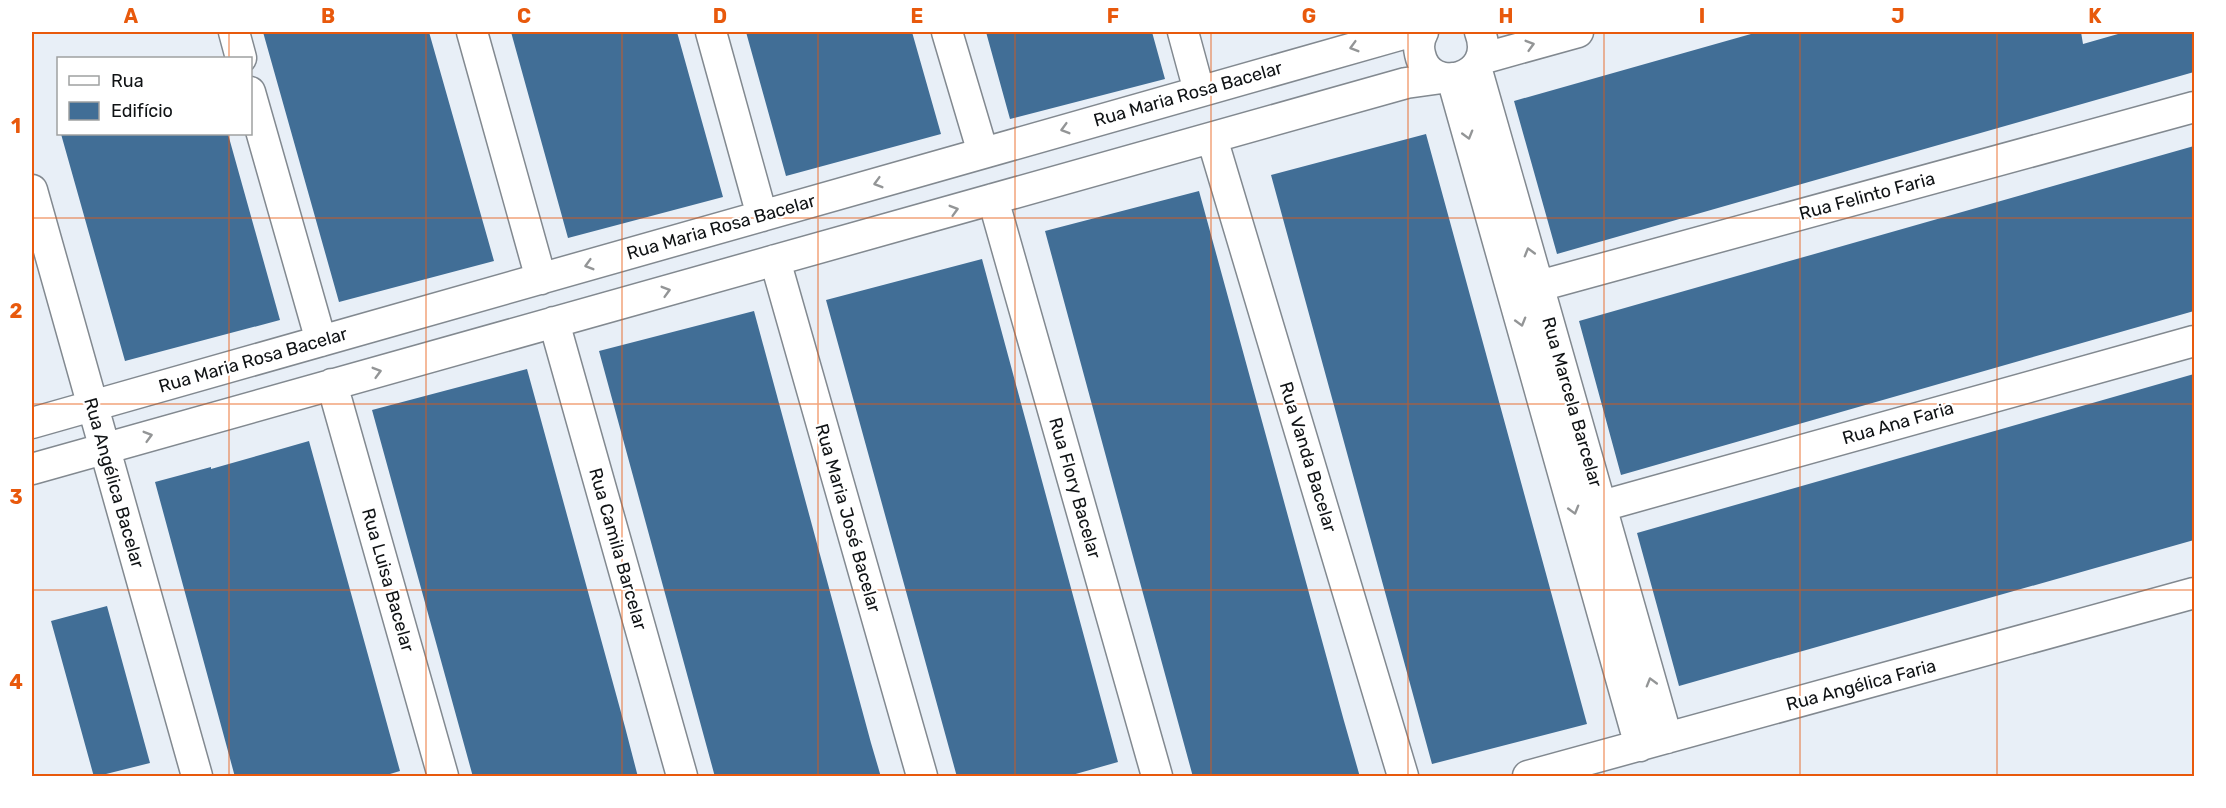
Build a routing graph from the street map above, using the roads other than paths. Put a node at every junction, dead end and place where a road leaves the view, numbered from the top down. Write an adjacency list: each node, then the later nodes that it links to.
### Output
1 (234, 32): 9 (street)
2 (472, 32): 20 (street)
3 (711, 32): 18 (street)
4 (947, 32): 15 (street)
5 (1183, 32): 11 (street)
6 (1410, 32): 11 (street, Rua Maria Rosa Bacelar, one-way to 11)
7 (1423, 32): 10 (street)
8 (1578, 32): 10 (street, one-way to 8)
9 (241, 57)
10 (1466, 63): 14 (street); 21 (street, Rua Marcela Barcelar, one-way to 10); 32 (street, Rua Marcela Barcelar, one-way to 32)
11 (1199, 91): 15 (street, Rua Maria Rosa Bacelar, one-way to 15)
12 (252, 99): 24 (street)
13 (2194, 107): 21 (street, Rua Felinto Faria)
14 (1212, 138): 17 (street); 38 (street, Rua Vanda Bacelar)
15 (983, 153): 18 (street, Rua Maria Rosa Bacelar, one-way to 18)
16 (32, 190): 26 (street, Rua Angélica Bacelar)
17 (993, 199): 19 (street, one-way to 17); 37 (street, Rua Flory Bacelar)
18 (762, 216): 20 (street, Rua Maria Rosa Bacelar, one-way to 20)
19 (775, 260): 22 (street, one-way to 19); 36 (street, Rua Maria José Bacelar)
20 (541, 279): 24 (street, Rua Maria Rosa Bacelar)
21 (1539, 286): 30 (street, Rua Marcela Barcelar)
22 (554, 322): 25 (street, one-way to 22); 35 (street, Rua Camila Barcelar)
23 (2194, 341): 30 (street, Rua Ana Faria)
24 (321, 342): 26 (street, Rua Maria Rosa Bacelar)
25 (332, 384): 28 (street, one-way to 25); 34 (street, Rua Luisa Bacelar)
26 (93, 406): 27 (street, Rua Maria Rosa Bacelar); 28 (street, Rua Angélica Bacelar)
27 (32, 423)
28 (105, 448): 29 (street); 33 (street, Rua Angélica Bacelar)
29 (32, 469)
30 (1602, 506): 32 (street, Rua Marcela Barcelar, one-way to 30)
31 (2194, 593): 32 (street, Rua Angélica Faria)
32 (1654, 742): 39 (street, Rua Angélica Faria)
33 (197, 777)
34 (443, 777)
35 (682, 777)
36 (922, 777)
37 (1157, 777)
38 (1403, 777)
39 (1528, 777)

